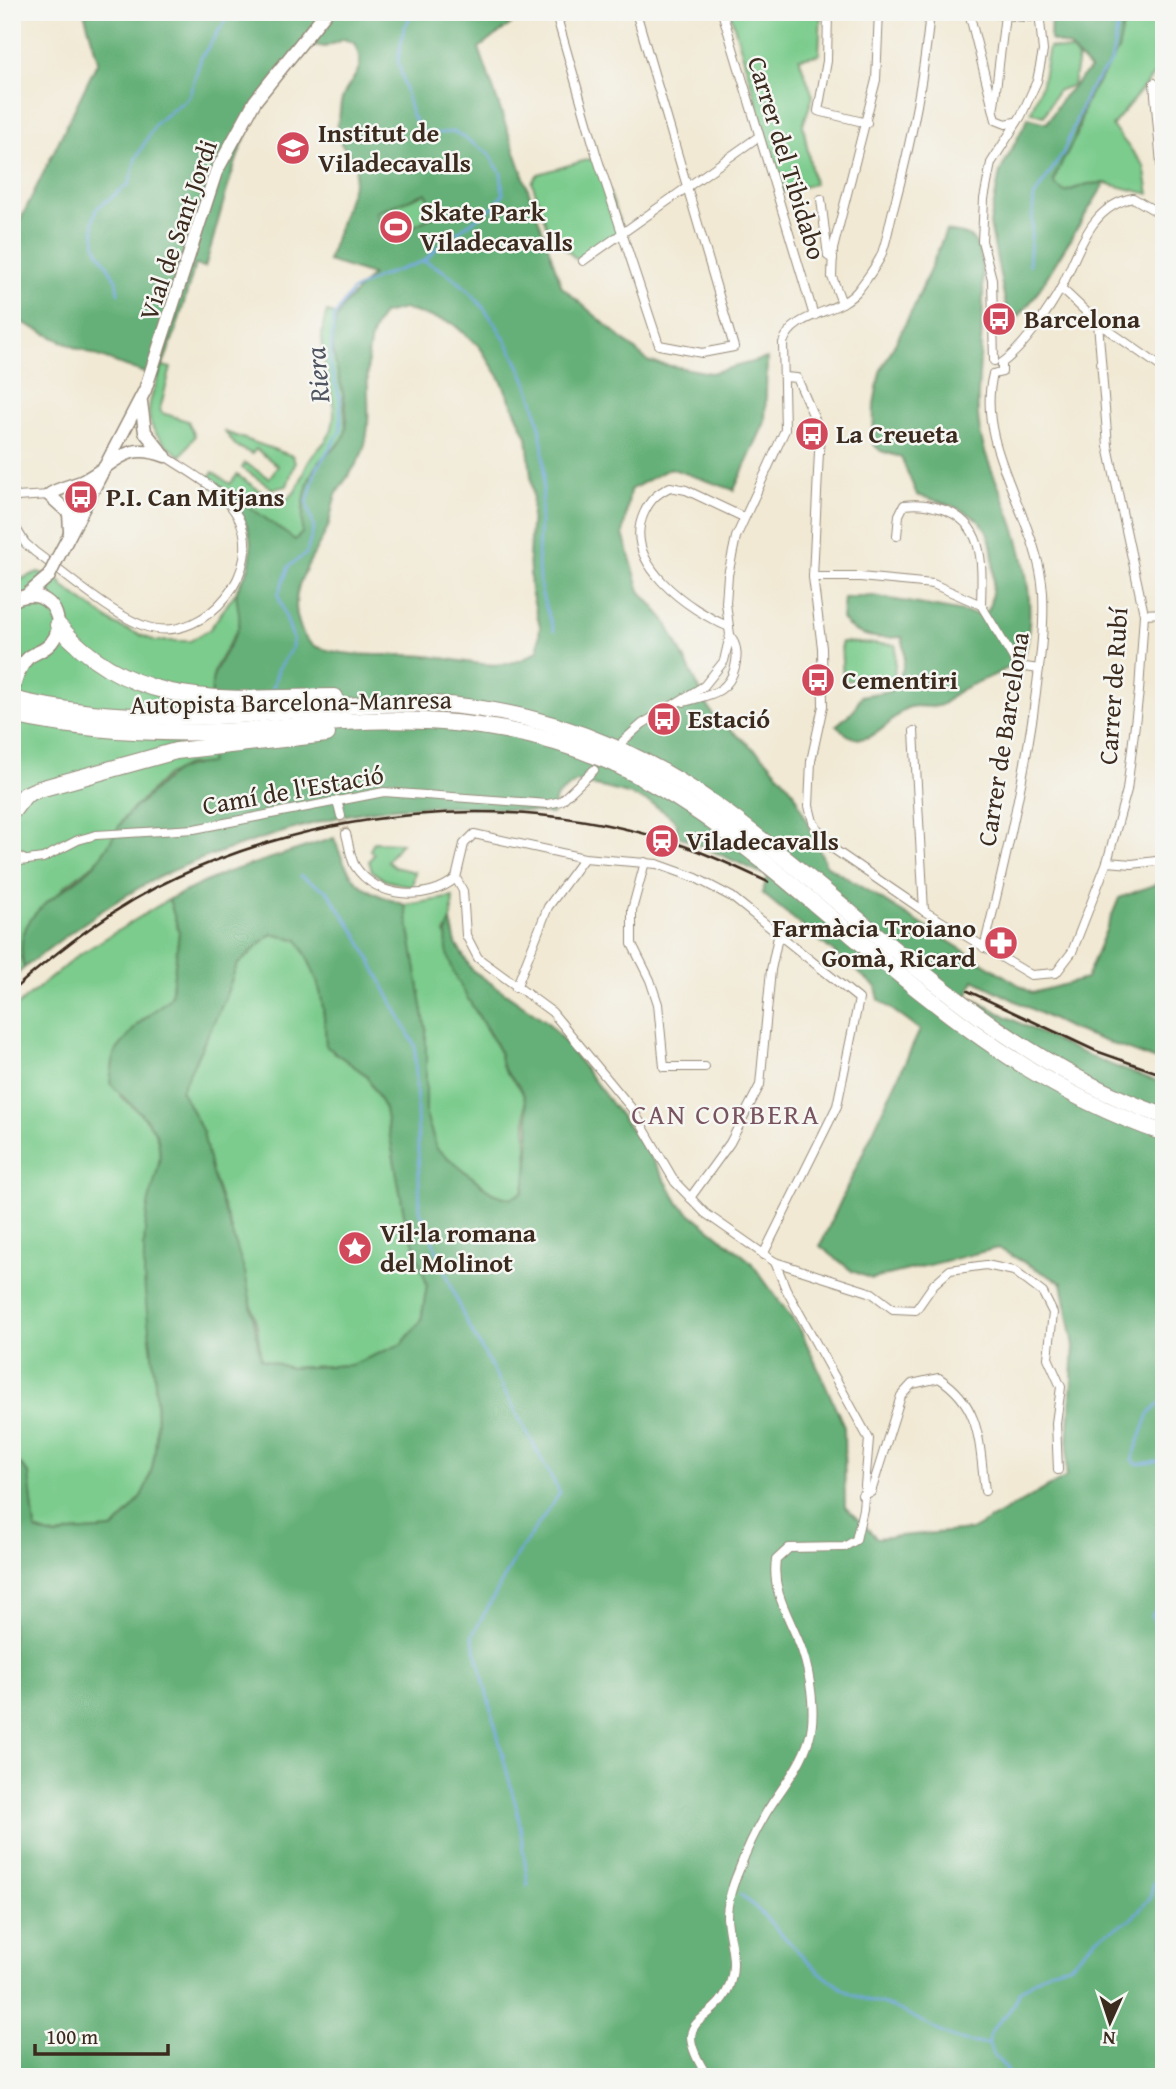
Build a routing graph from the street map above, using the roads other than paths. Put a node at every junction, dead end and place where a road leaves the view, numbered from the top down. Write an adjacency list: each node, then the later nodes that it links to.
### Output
1 (339, 12): 11 (street)
2 (569, 12): 26 (street)
3 (636, 12): 22 (street)
4 (722, 12): 19 (street, Carrer del Tibidabo)
5 (828, 12): 16 (street)
6 (878, 12): 16 (street)
7 (930, 12): 30 (street)
8 (969, 12): 14 (street)
9 (975, 12): 10 (street)
10 (1005, 15): 12 (street); 14 (street)
11 (324, 16): 36 (street, Vial de Sant Jordi)
12 (1036, 16): 15 (street)
13 (1154, 83): 24 (street)
14 (994, 111): 17 (street)
15 (1015, 122): 17 (street); 20 (street)
16 (867, 123): 27 (street)
17 (999, 123): 20 (street)
18 (12, 137): 21 (street)
19 (758, 137): 22 (street); 31 (street, Carrer del Tibidabo)
20 (1002, 141): 33 (street)
21 (12, 142)
22 (685, 186): 26 (street); 26 (street)
23 (821, 199): 27 (street)
24 (1164, 199)
25 (1164, 216): 29 (street)
26 (624, 234): 28 (street)
27 (833, 259): 30 (street)
28 (583, 261)
29 (1061, 288): 32 (street); 33 (street)
30 (842, 303): 31 (street)
31 (814, 316): 35 (street)
32 (1098, 323): 34 (street); 52 (street, Carrer de Rubí)
33 (998, 362): 57 (street, Carrer de Barcelona)
34 (1164, 369)
35 (784, 377): 41 (street); 46 (street)
36 (141, 398): 37 (street); 38 (street, Vial de Sant Jordi)
37 (165, 456): 38 (street); 42 (street)
38 (107, 466): 39 (street); 43 (street, Vial de Sant Jordi)
39 (49, 495): 40 (street); 43 (street)
40 (14, 496)
41 (743, 517): 54 (street); 54 (street)
42 (12, 522)
43 (70, 533): 45 (street, Vial de Sant Jordi, bridge)
44 (897, 536): 50 (street)
45 (49, 576): 47 (street); 49 (street)
46 (813, 577): 50 (street); 78 (street)
47 (27, 595): 48 (street); 49 (street)
48 (12, 601)
49 (51, 605): 53 (street)
50 (981, 605): 57 (street)
51 (1164, 613): 52 (street)
52 (1144, 614): 76 (street, Carrer de Rubí)
53 (58, 625): 56 (street); 60 (highway)
54 (729, 631): 59 (street); 59 (street)
55 (12, 649): 56 (street); 58 (street)
56 (37, 652): 58 (street)
57 (1039, 669): 80 (street, Carrer de Barcelona)
58 (14, 690): 60 (highway, Autopista Barcelona-Manresa)
59 (675, 705): 63 (street)
60 (463, 707): 83 (highway, Autopista Barcelona-Manresa)
61 (12, 715): 65 (highway, Autopista Barcelona-Manresa)
62 (914, 731): 78 (street)
63 (623, 741)
64 (594, 770): 66 (street, Camí de l'Estació)
65 (635, 775): 67 (highway); 84 (highway, Autopista Barcelona-Manresa)
66 (337, 800): 68 (street); 73 (street, Camí de l'Estació)
67 (12, 812)
68 (341, 816)
69 (346, 834): 77 (street)
70 (12, 853): 73 (street)
71 (584, 858): 75 (street); 77 (street); 81 (street)
72 (1164, 860): 76 (street)
73 (34, 861): 74 (street)
74 (12, 862)
75 (645, 862): 79 (street); 82 (street)
76 (1107, 862): 80 (street, Carrer de Rubí)
77 (456, 878): 81 (street)
78 (924, 911): 80 (street)
79 (779, 933): 85 (street); 86 (street)
80 (985, 948)
81 (516, 988): 85 (street)
82 (705, 1067)
83 (1164, 1116)
84 (1164, 1133)
85 (690, 1198): 86 (street)
86 (764, 1255): 87 (street)
87 (775, 1262): 88 (street); 90 (street)
88 (1058, 1470)
89 (985, 1491): 90 (street)
90 (862, 1495): 91 (street)
91 (708, 2077)

